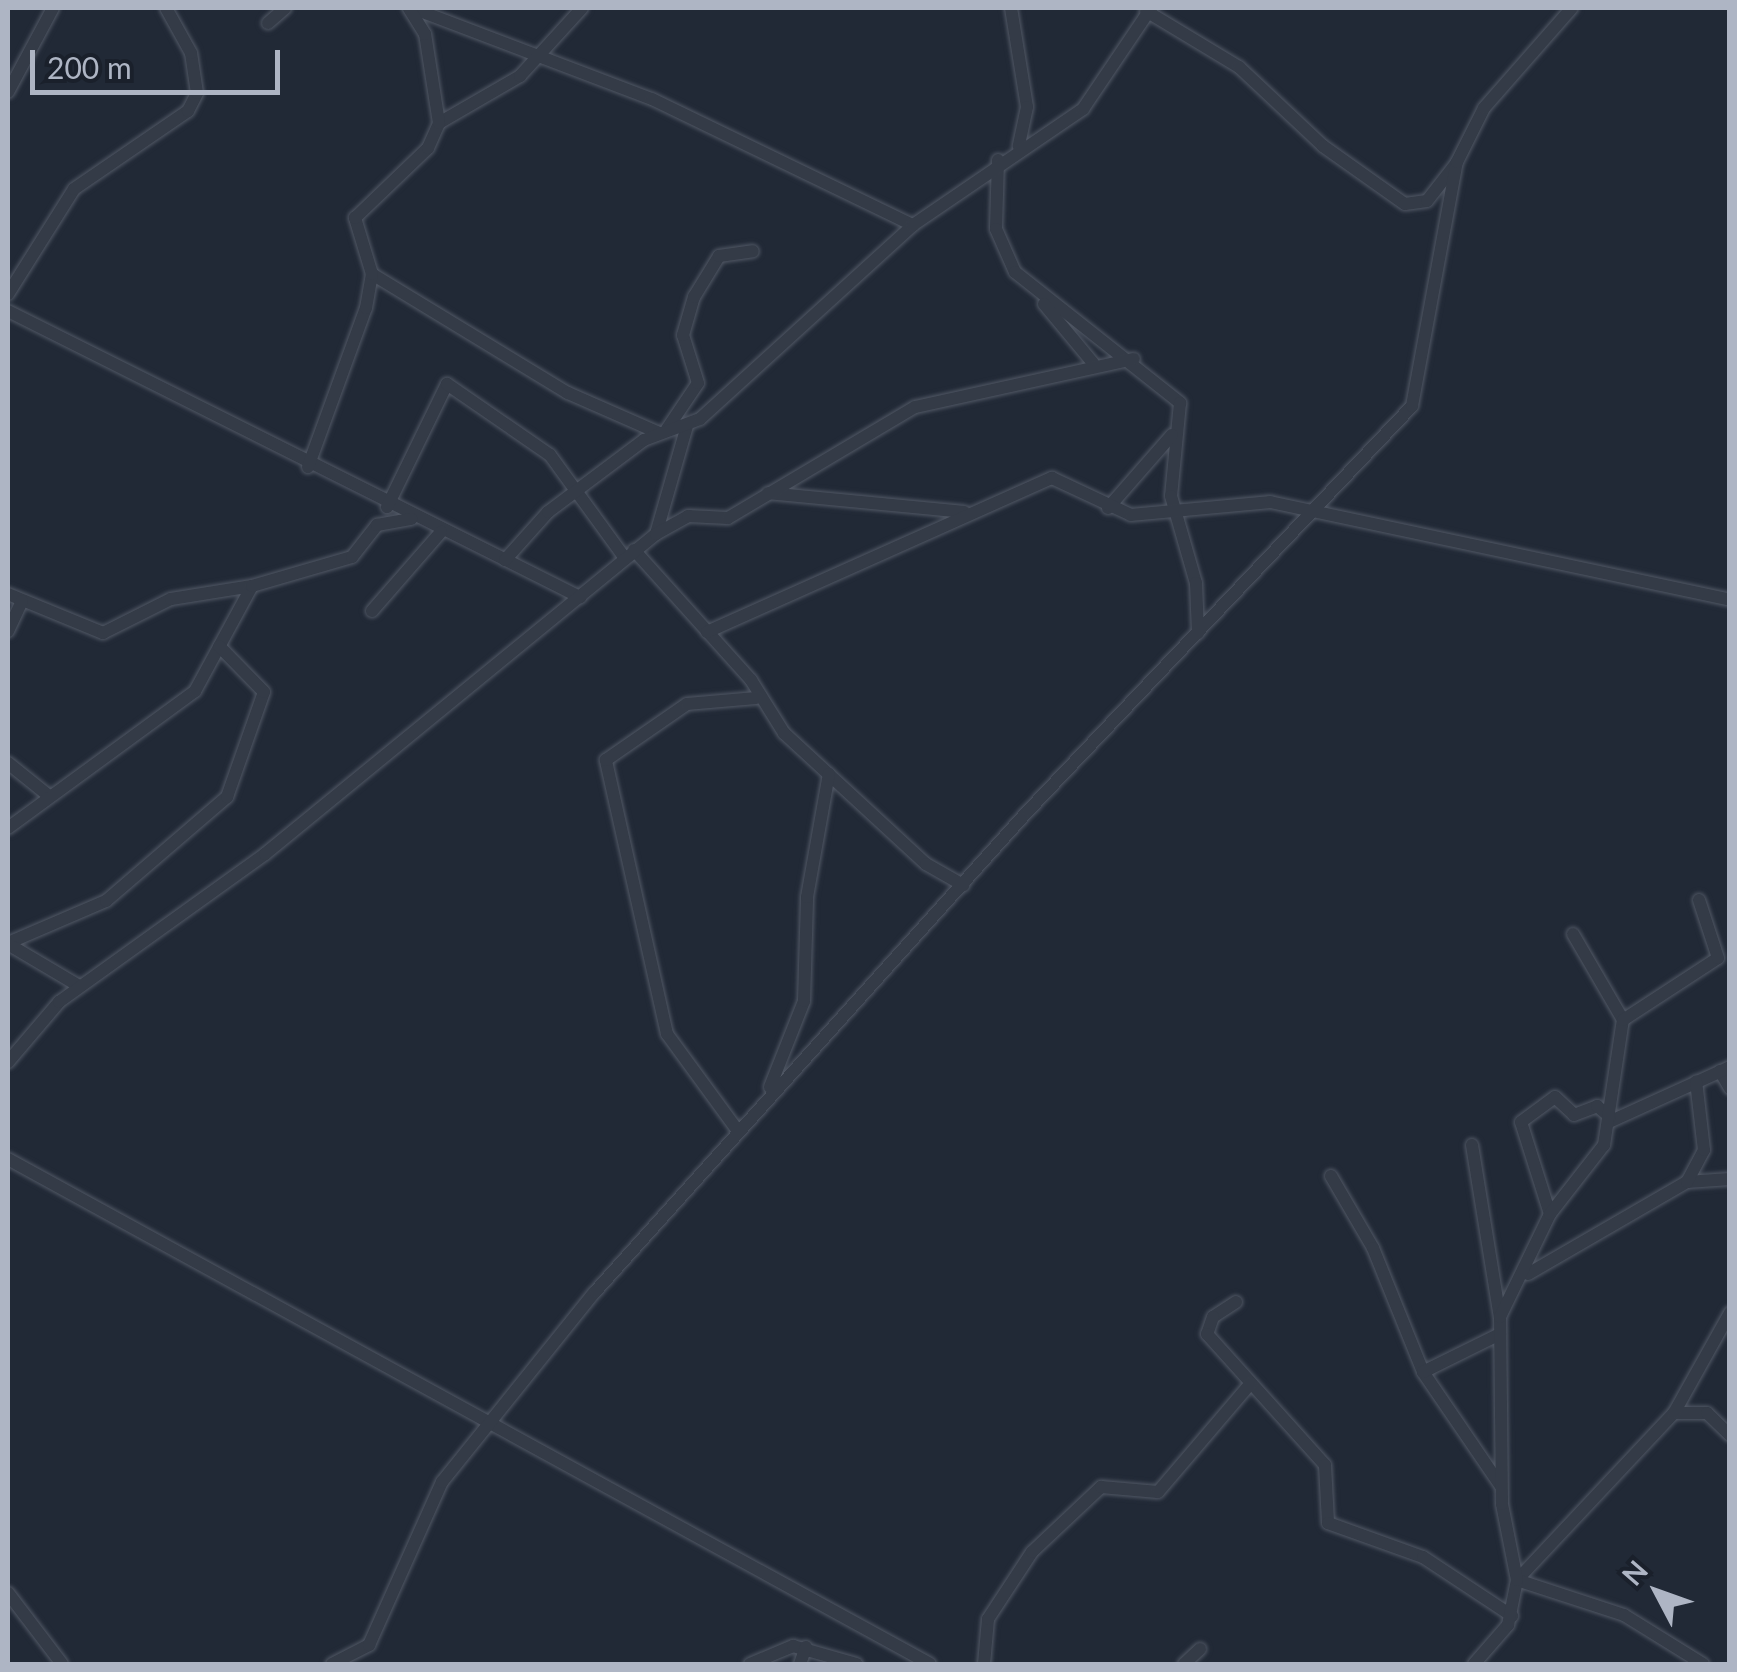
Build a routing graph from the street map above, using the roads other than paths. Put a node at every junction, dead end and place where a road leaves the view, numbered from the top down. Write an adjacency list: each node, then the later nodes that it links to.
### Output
1 (53, 8): 11 (street)
2 (166, 8): 19 (street)
3 (286, 8): 9 (street)
4 (410, 8): 10 (street); 12 (street)
5 (582, 8): 10 (street)
6 (1010, 8): 13 (street)
7 (1572, 8): 15 (street)
8 (1143, 10): 13 (street); 15 (street)
9 (268, 23)
10 (540, 54): 12 (street); 16 (street)
11 (8, 92)
12 (439, 124): 18 (street)
13 (1019, 146): 14 (street)
14 (998, 160): 16 (street); 20 (street)
15 (1457, 162): 36 (street)
16 (913, 224): 26 (street)
17 (754, 251): 27 (street)
18 (372, 274): 27 (street); 29 (street)
19 (8, 294)
20 (1041, 299): 22 (street); 23 (street)
21 (8, 313): 29 (street)
22 (1068, 341): 24 (street); 25 (street)
23 (1134, 360): 24 (street); 28 (street)
24 (1093, 363): 25 (street)
25 (1068, 369): 31 (street)
26 (687, 426): 27 (street); 39 (street)
27 (663, 431): 30 (street)
28 (1175, 432): 33 (street); 35 (street)
29 (308, 466): 32 (street)
30 (580, 493): 32 (street); 40 (street); 41 (street)
31 (768, 494): 34 (street); 39 (street)
32 (387, 507): 37 (street)
33 (1108, 508): 34 (street); 35 (street)
34 (972, 511): 49 (street)
35 (1173, 512): 36 (street); 50 (street)
36 (1314, 514): 45 (street); 50 (street)
37 (414, 519): 38 (street); 42 (street)
38 (441, 532): 41 (street); 47 (street)
39 (656, 534): 40 (street)
40 (629, 554): 44 (street); 49 (street)
41 (505, 560): 44 (street)
42 (252, 586): 46 (street); 51 (street)
43 (8, 594): 46 (street)
44 (580, 597): 61 (street)
45 (1730, 600)
46 (22, 601): 48 (street)
47 (372, 611)
48 (8, 630)
49 (707, 632): 52 (street)
50 (1198, 633): 57 (street)
51 (219, 646): 55 (street); 60 (street)
52 (756, 698): 54 (street); 69 (street)
53 (8, 763): 55 (street)
54 (829, 774): 57 (street); 67 (street)
55 (50, 796): 56 (street)
56 (8, 828)
57 (963, 885): 67 (street)
58 (1699, 900): 62 (street)
59 (1573, 934): 62 (street)
60 (8, 943): 61 (street)
61 (80, 986): 63 (street)
62 (1623, 1020): 68 (street)
63 (8, 1062)
64 (1725, 1069): 65 (street); 66 (street)
65 (1696, 1081): 68 (street); 74 (street)
66 (1730, 1088)
67 (759, 1108): 69 (street)
68 (1610, 1120): 75 (street); 75 (street)
69 (738, 1131): 84 (street)
70 (1472, 1144): 79 (street)
71 (8, 1159): 84 (street)
72 (1331, 1176): 81 (street)
73 (1730, 1179): 74 (street)
74 (1688, 1182): 76 (street)
75 (1550, 1214): 76 (street)
76 (1528, 1274): 79 (street)
77 (1236, 1302): 82 (street)
78 (1730, 1313): 83 (street)
79 (1500, 1317): 80 (street)
80 (1500, 1334): 81 (street); 86 (street)
81 (1423, 1372): 86 (street)
82 (1251, 1384): 89 (street); 98 (street)
83 (1674, 1413): 85 (street); 87 (street)
84 (488, 1427): 93 (street); 97 (street)
85 (1730, 1435)
86 (1502, 1488): 87 (street)
87 (1517, 1580): 89 (street); 101 (street)
88 (8, 1592): 92 (street)
89 (1512, 1616): 100 (street)
90 (806, 1647): 94 (street); 95 (street); 96 (street)
91 (1200, 1649): 99 (street)
92 (62, 1664)
93 (332, 1664)
94 (750, 1664)
95 (800, 1664)
96 (856, 1664)
97 (930, 1664)
98 (984, 1664)
99 (1184, 1664)
100 (1474, 1664)
101 (1704, 1664)

